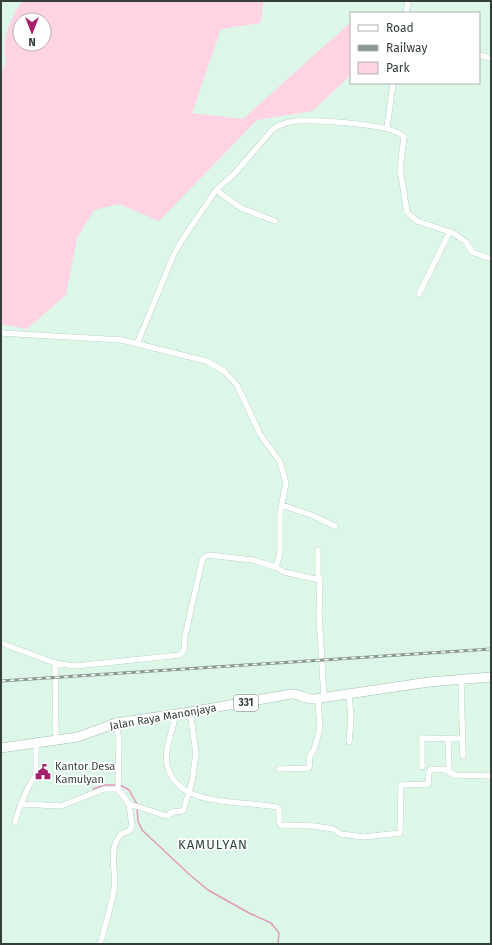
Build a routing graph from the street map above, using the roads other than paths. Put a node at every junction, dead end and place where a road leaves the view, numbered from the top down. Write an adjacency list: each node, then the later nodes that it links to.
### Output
1 (408, 1): 2 (street)
2 (406, 12)
3 (480, 55): 4 (street)
4 (491, 58)
5 (393, 84): 6 (street)
6 (386, 128): 7 (street); 9 (street)
7 (216, 190): 8 (street); 13 (street)
8 (275, 221)
9 (450, 231): 10 (street); 11 (street)
10 (491, 259)
11 (419, 294)
12 (1, 333): 13 (street)
13 (137, 344): 14 (street)
14 (282, 505): 15 (street); 17 (street)
15 (335, 526)
16 (318, 550): 18 (street)
17 (276, 567): 18 (street); 20 (street)
18 (320, 580): 24 (street)
19 (1, 643): 20 (street)
20 (55, 663): 29 (street)
21 (491, 677): 22 (main road, Jalan Raya Manonjaya / 331)
22 (462, 680): 23 (main road, Jalan Raya Manonjaya / 331); 28 (street)
23 (349, 694): 24 (main road, Jalan Raya Manonjaya / 331); 32 (street)
24 (321, 698): 25 (main road, Jalan Raya Manonjaya / 331); 37 (street)
25 (190, 712): 26 (main road, Jalan Raya Manonjaya / 331); 40 (street)
26 (175, 714): 27 (main road, Jalan Raya Manonjaya / 331); 40 (street)
27 (116, 723): 29 (main road, Jalan Raya Manonjaya / 331); 39 (street)
28 (462, 739): 30 (street); 34 (street)
29 (56, 740): 31 (main road, Jalan Raya Manonjaya / 331)
30 (448, 740): 35 (street); 36 (street)
31 (36, 742): 33 (main road, Jalan Raya Manonjaya / 331); 41 (street)
32 (349, 742)
33 (1, 748)
34 (463, 756)
35 (422, 767)
36 (449, 767)
37 (279, 769)
38 (491, 776): 40 (street)
39 (118, 789): 41 (street); 42 (street)
40 (189, 792): 42 (street)
41 (23, 804): 43 (street)
42 (134, 805): 44 (street)
43 (15, 822)
44 (100, 944)

